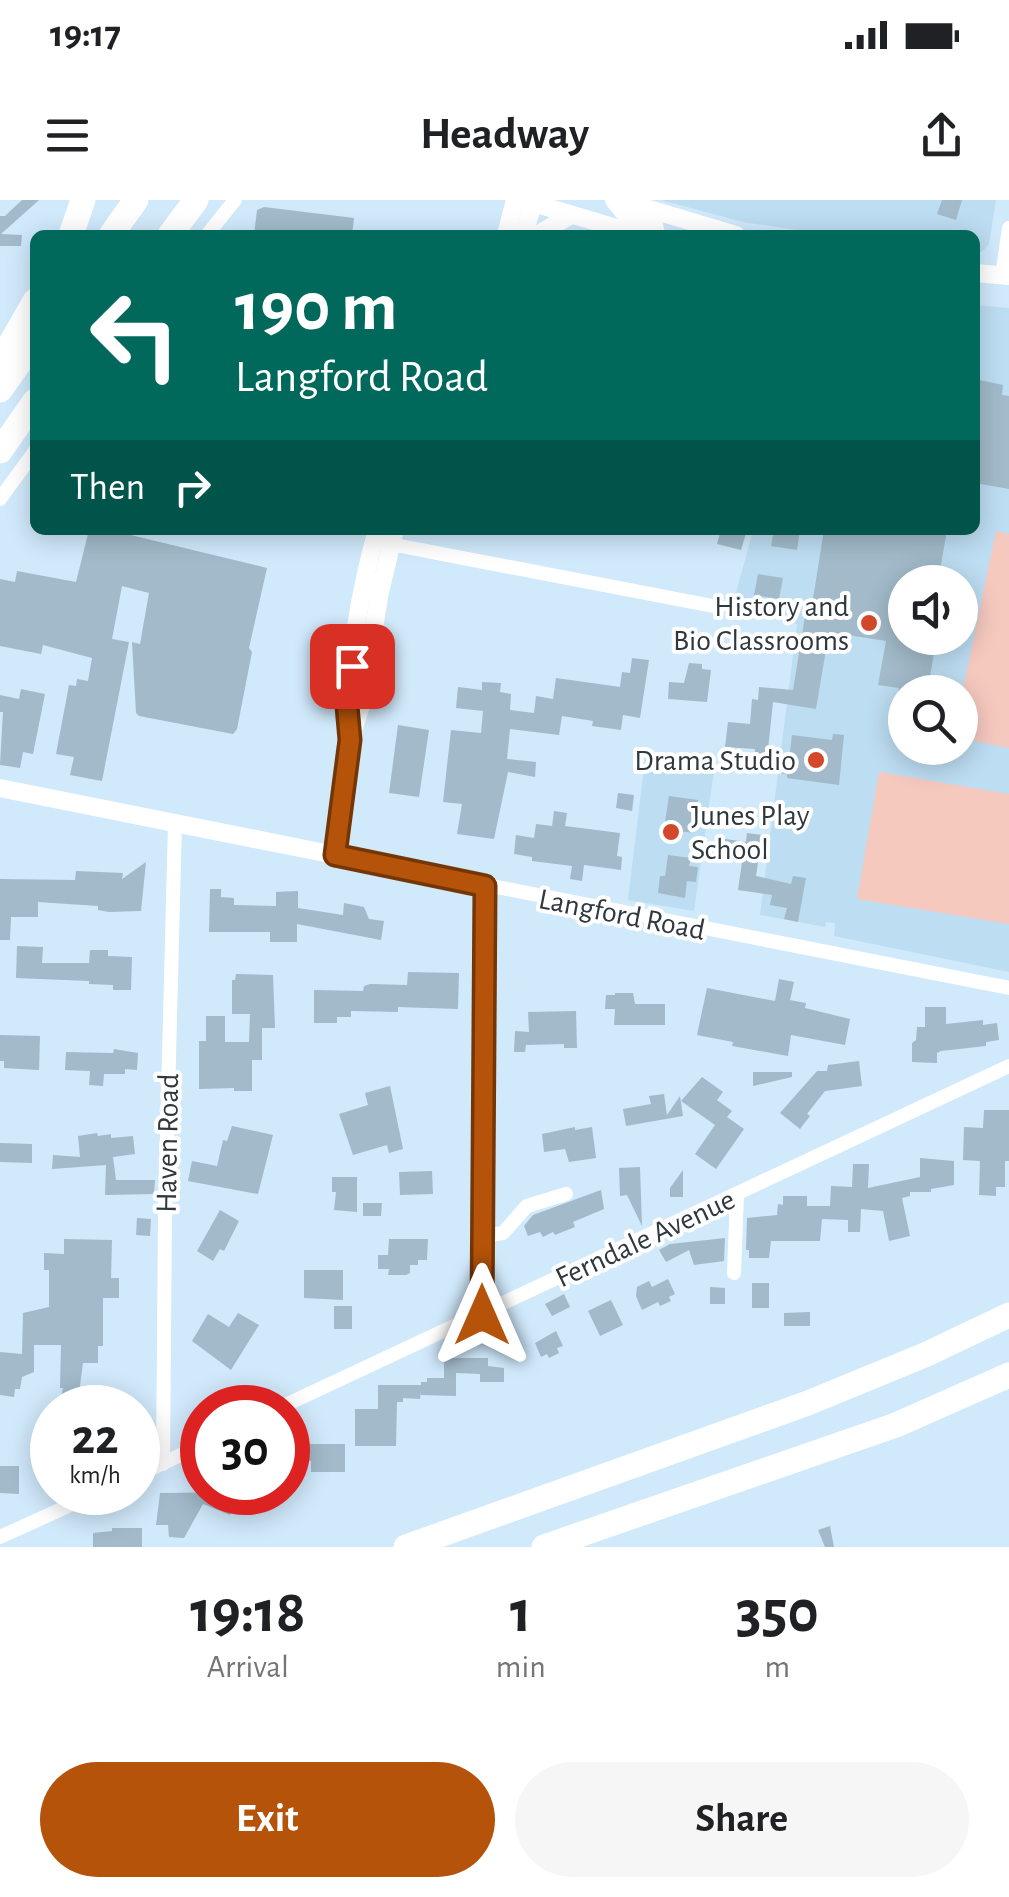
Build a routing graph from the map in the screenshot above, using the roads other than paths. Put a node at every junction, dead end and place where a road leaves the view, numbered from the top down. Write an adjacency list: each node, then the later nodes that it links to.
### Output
1 (83, 200): 10 (highway)
2 (136, 200): 11 (highway)
3 (175, 200): 12 (highway)
4 (196, 200): 13 (highway)
5 (235, 200): 14 (street)
6 (616, 200): 19 (street); 20 (street)
7 (527, 201): 8 (street); 15 (street); 16 (street)
8 (571, 215): 17 (street); 18 (street)
9 (1009, 228): 22 (street)
10 (73, 230)
11 (115, 230)
12 (154, 230)
13 (174, 230)
14 (211, 230)
15 (509, 230)
16 (524, 230)
17 (546, 230)
18 (623, 230)
19 (657, 230)
20 (719, 230)
21 (980, 273): 22 (street)
22 (1006, 276)
23 (30, 310): 25 (highway)
24 (30, 348): 26 (highway)
25 (0, 362)
26 (0, 390)
27 (30, 411): 28 (highway)
28 (0, 451)
29 (30, 458): 30 (street)
30 (0, 499)
31 (384, 536): 32 (street); 35 (street)
32 (713, 606)
33 (0, 788): 34 (street, Langford Road)
34 (175, 823): 35 (street, Langford Road); 48 (street, Haven Road)
35 (335, 855): 36 (street, Langford Road)
36 (485, 886): 37 (street, Langford Road); 41 (street)
37 (1009, 988)
38 (1009, 1066): 40 (street, Ferndale Avenue)
39 (566, 1194): 41 (street)
40 (736, 1195): 42 (street); 44 (street, Ferndale Avenue)
41 (483, 1236): 44 (street)
42 (734, 1272)
43 (1009, 1314): 52 (highway)
44 (482, 1315): 46 (street, Ferndale Avenue)
45 (1009, 1375): 53 (highway)
46 (310, 1394)
47 (180, 1456): 48 (street)
48 (163, 1464): 49 (street)
49 (160, 1465)
50 (48, 1515): 51 (street)
51 (0, 1537)
52 (406, 1547)
53 (544, 1547)

